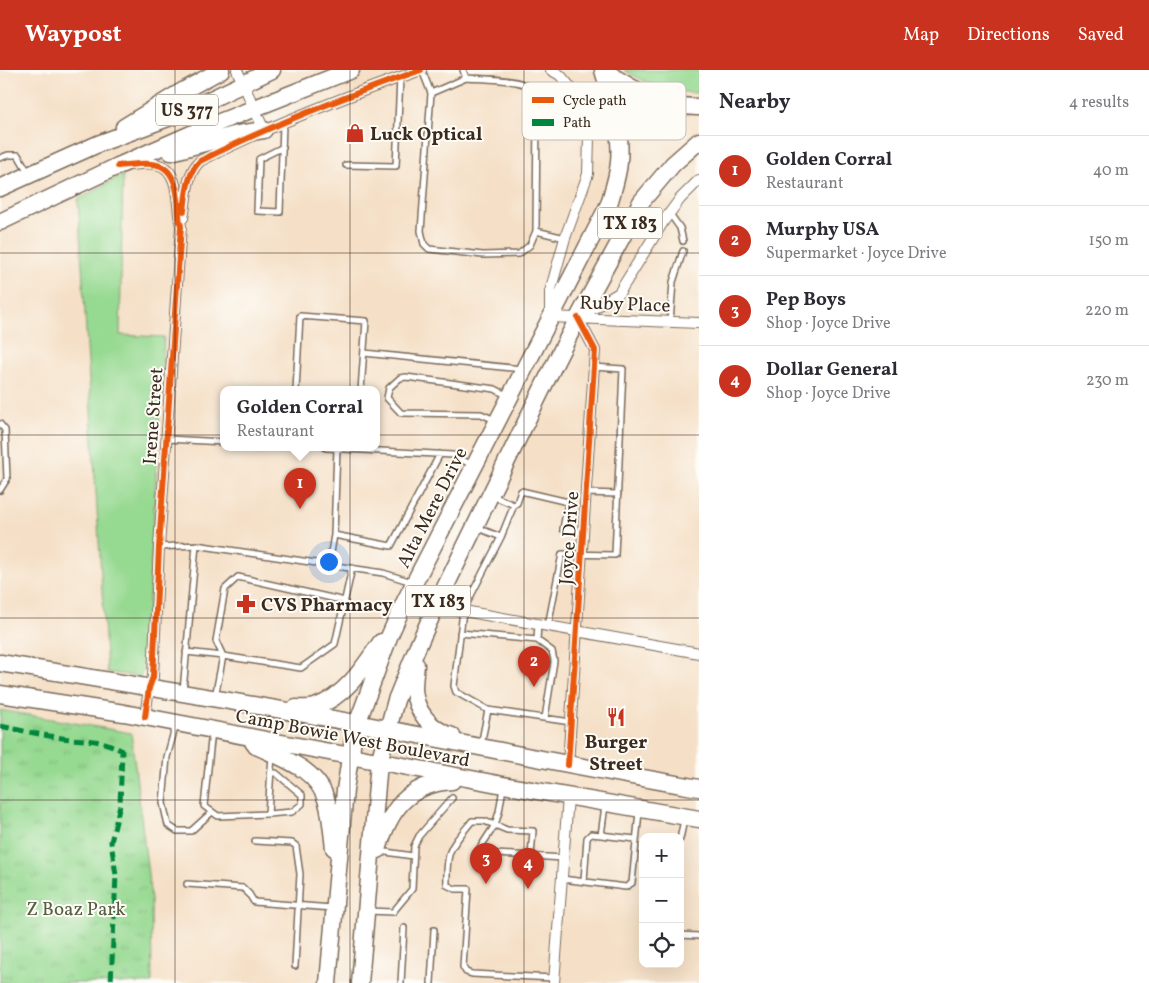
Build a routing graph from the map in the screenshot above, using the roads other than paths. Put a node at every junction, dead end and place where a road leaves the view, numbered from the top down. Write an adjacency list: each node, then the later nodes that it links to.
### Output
1 (221, 70): 25 (main road)
2 (272, 70): 8 (main road, US 377)
3 (351, 70): 18 (main road, US 377)
4 (422, 70): 9 (street); 15 (lane)
5 (463, 70): 10 (lane)
6 (551, 70): 11 (street)
7 (603, 70): 12 (main road, Alta Mere Drive / TX 183); 13 (main road)
8 (240, 76): 18 (street); 25 (main road, US 377)
9 (400, 78): 19 (street); 28 (lane)
10 (466, 78): 14 (lane); 15 (lane)
11 (566, 82)
12 (607, 82)
13 (624, 82)
14 (522, 84)
15 (431, 93): 36 (lane)
16 (686, 106): 17 (main road)
17 (699, 107)
18 (254, 109): 20 (street); 29 (main road, US 377)
19 (282, 124): 20 (street); 26 (lane)
20 (264, 130): 29 (main road); 35 (street)
21 (537, 140): 36 (lane)
22 (589, 140): 37 (street)
23 (620, 140): 40 (main road, Alta Mere Drive / TX 183)
24 (699, 141): 41 (main road, TX 183)
25 (98, 144): 30 (main road, US 377)
26 (283, 147): 26 (lane)
27 (0, 158): 30 (lane)
28 (346, 165)
29 (118, 166): 34 (main road, US 377); 35 (street, Irene Street)
30 (29, 175): 32 (main road, US 377)
31 (699, 180): 33 (street)
32 (0, 188)
33 (669, 214): 38 (lane); 41 (street)
34 (0, 222)
35 (181, 226): 52 (street, Irene Street)
36 (536, 231): 37 (lane)
37 (565, 238): 40 (street)
38 (683, 241)
39 (683, 251): 42 (lane)
40 (550, 317): 41 (street, Ruby Place); 46 (main road, Alta Mere Drive / TX 183)
41 (578, 318): 42 (street, Ruby Place); 45 (street, Joyce Drive); 61 (main road, TX 183)
42 (670, 322): 43 (street, Ruby Place)
43 (699, 323)
44 (364, 353): 46 (lane); 47 (lane); 48 (lane)
45 (594, 367): 59 (street, Joyce Drive); 60 (lane)
46 (525, 369): 49 (main road, Alta Mere Drive / TX 183)
47 (296, 386)
48 (360, 386)
49 (511, 397): 50 (main road, Alta Mere Drive / TX 183); 50 (lane)
50 (498, 422): 57 (main road, Alta Mere Drive / TX 183)
51 (0, 424): 58 (lane)
52 (166, 439): 53 (lane); 68 (street, Irene Street)
53 (220, 442)
54 (337, 451): 65 (lane)
55 (380, 451): 56 (lane)
56 (440, 454): 57 (lane); 65 (lane)
57 (475, 466): 72 (main road, Alta Mere Drive / TX 183)
58 (0, 490)
59 (586, 493): 60 (lane); 64 (street, Joyce Drive)
60 (618, 494): 69 (lane)
61 (490, 495): 62 (lane); 63 (main road, TX 183)
62 (514, 505): 64 (lane); 66 (lane)
63 (475, 526): 66 (lane); 74 (main road, TX 183)
64 (583, 532): 69 (street, Joyce Drive)
65 (334, 535): 70 (lane)
66 (501, 537): 75 (lane)
67 (196, 545): 68 (lane); 70 (lane); 82 (lane)
68 (159, 547): 86 (street, Irene Street)
69 (581, 555): 77 (lane); 78 (street, Joyce Drive)
70 (329, 564): 71 (lane)
71 (352, 568): 72 (lane); 73 (lane)
72 (414, 583): 76 (main road, Alta Mere Drive / TX 183)
73 (345, 601): 84 (lane); 84 (lane)
74 (436, 606): 75 (street); 81 (main road, TX 183)
75 (463, 611): 77 (street); 79 (lane)
76 (398, 618): 90 (main road); 96 (main road, Alta Mere Drive / TX 183)
77 (543, 625): 78 (street); 80 (lane)
78 (576, 631): 83 (street); 94 (street, Joyce Drive)
79 (460, 633): 80 (lane); 91 (lane)
80 (537, 640): 93 (lane)
81 (418, 646): 98 (main road, TX 183); 100 (main road)
82 (186, 652): 84 (lane); 88 (lane)
83 (699, 653)
84 (223, 656): 89 (lane)
85 (0, 663): 86 (main road, Camp Bowie West Boulevard)
86 (149, 688): 88 (main road, Camp Bowie West Boulevard); 92 (street, Irene Street)
87 (0, 694): 92 (main road, Camp Bowie West Boulevard)
88 (183, 694): 89 (main road, Camp Bowie West Boulevard)
89 (214, 699): 90 (main road, Camp Bowie West Boulevard)
90 (269, 709): 96 (main road, Camp Bowie West Boulevard)
91 (488, 710): 93 (lane); 100 (lane)
92 (145, 717): 95 (main road, Camp Bowie West Boulevard)
93 (545, 718): 94 (lane)
94 (570, 722): 104 (street, Joyce Drive)
95 (176, 724): 97 (main road, Camp Bowie West Boulevard); 112 (lane)
96 (356, 724): 98 (main road, Camp Bowie West Boulevard); 102 (main road, Alta Mere Drive / TX 183)
97 (212, 730): 99 (main road, Camp Bowie West Boulevard); 112 (lane)
98 (388, 730): 100 (main road, Camp Bowie West Boulevard); 103 (main road, TX 183)
99 (248, 737): 101 (main road); 102 (main road, Camp Bowie West Boulevard)
100 (481, 746): 104 (main road)
101 (272, 753): 105 (lane); 124 (main road)
102 (349, 756): 103 (main road, Camp Bowie West Boulevard); 124 (main road, Alta Mere Drive / TX 183)
103 (379, 762): 106 (main road, Camp Bowie West Boulevard); 126 (main road, TX 183)
104 (568, 765): 107 (main road)
105 (270, 773): 113 (lane); 113 (lane)
106 (503, 785): 108 (main road, Camp Bowie West Boulevard); 115 (lane); 120 (main road)
107 (699, 788)
108 (568, 797): 110 (main road, Camp Bowie West Boulevard); 123 (street)
109 (452, 798): 121 (lane)
110 (606, 803): 111 (main road, Camp Bowie West Boulevard); 117 (lane)
111 (639, 809): 114 (main road, Camp Bowie West Boulevard); 118 (lane)
112 (212, 812): 113 (lane)
113 (268, 814)
114 (692, 818): 116 (lane)
115 (494, 825): 122 (lane); 122 (lane); 137 (lane)
116 (683, 833)
117 (601, 835): 118 (lane); 127 (lane)
118 (635, 839): 127 (lane)
119 (255, 842): 129 (lane)
120 (377, 851): 121 (lane); 126 (main road)
121 (413, 856): 131 (lane)
122 (530, 856): 123 (lane)
123 (563, 858): 125 (street)
124 (338, 878): 130 (main road, Alta Mere Drive / TX 183)
125 (562, 879): 127 (lane); 137 (street)
126 (368, 881): 131 (main road, TX 183)
127 (584, 881)
128 (187, 884): 129 (lane)
129 (298, 905): 130 (lane); 136 (lane)
130 (335, 908): 138 (main road, Alta Mere Drive / TX 183)
131 (366, 911): 139 (main road, TX 183)
132 (404, 928): 140 (lane)
133 (434, 930): 141 (lane)
134 (684, 935): 135 (lane)
135 (699, 936)
136 (295, 966)
137 (554, 980)
138 (328, 983)
139 (360, 983)
140 (401, 983)
141 (431, 983)

